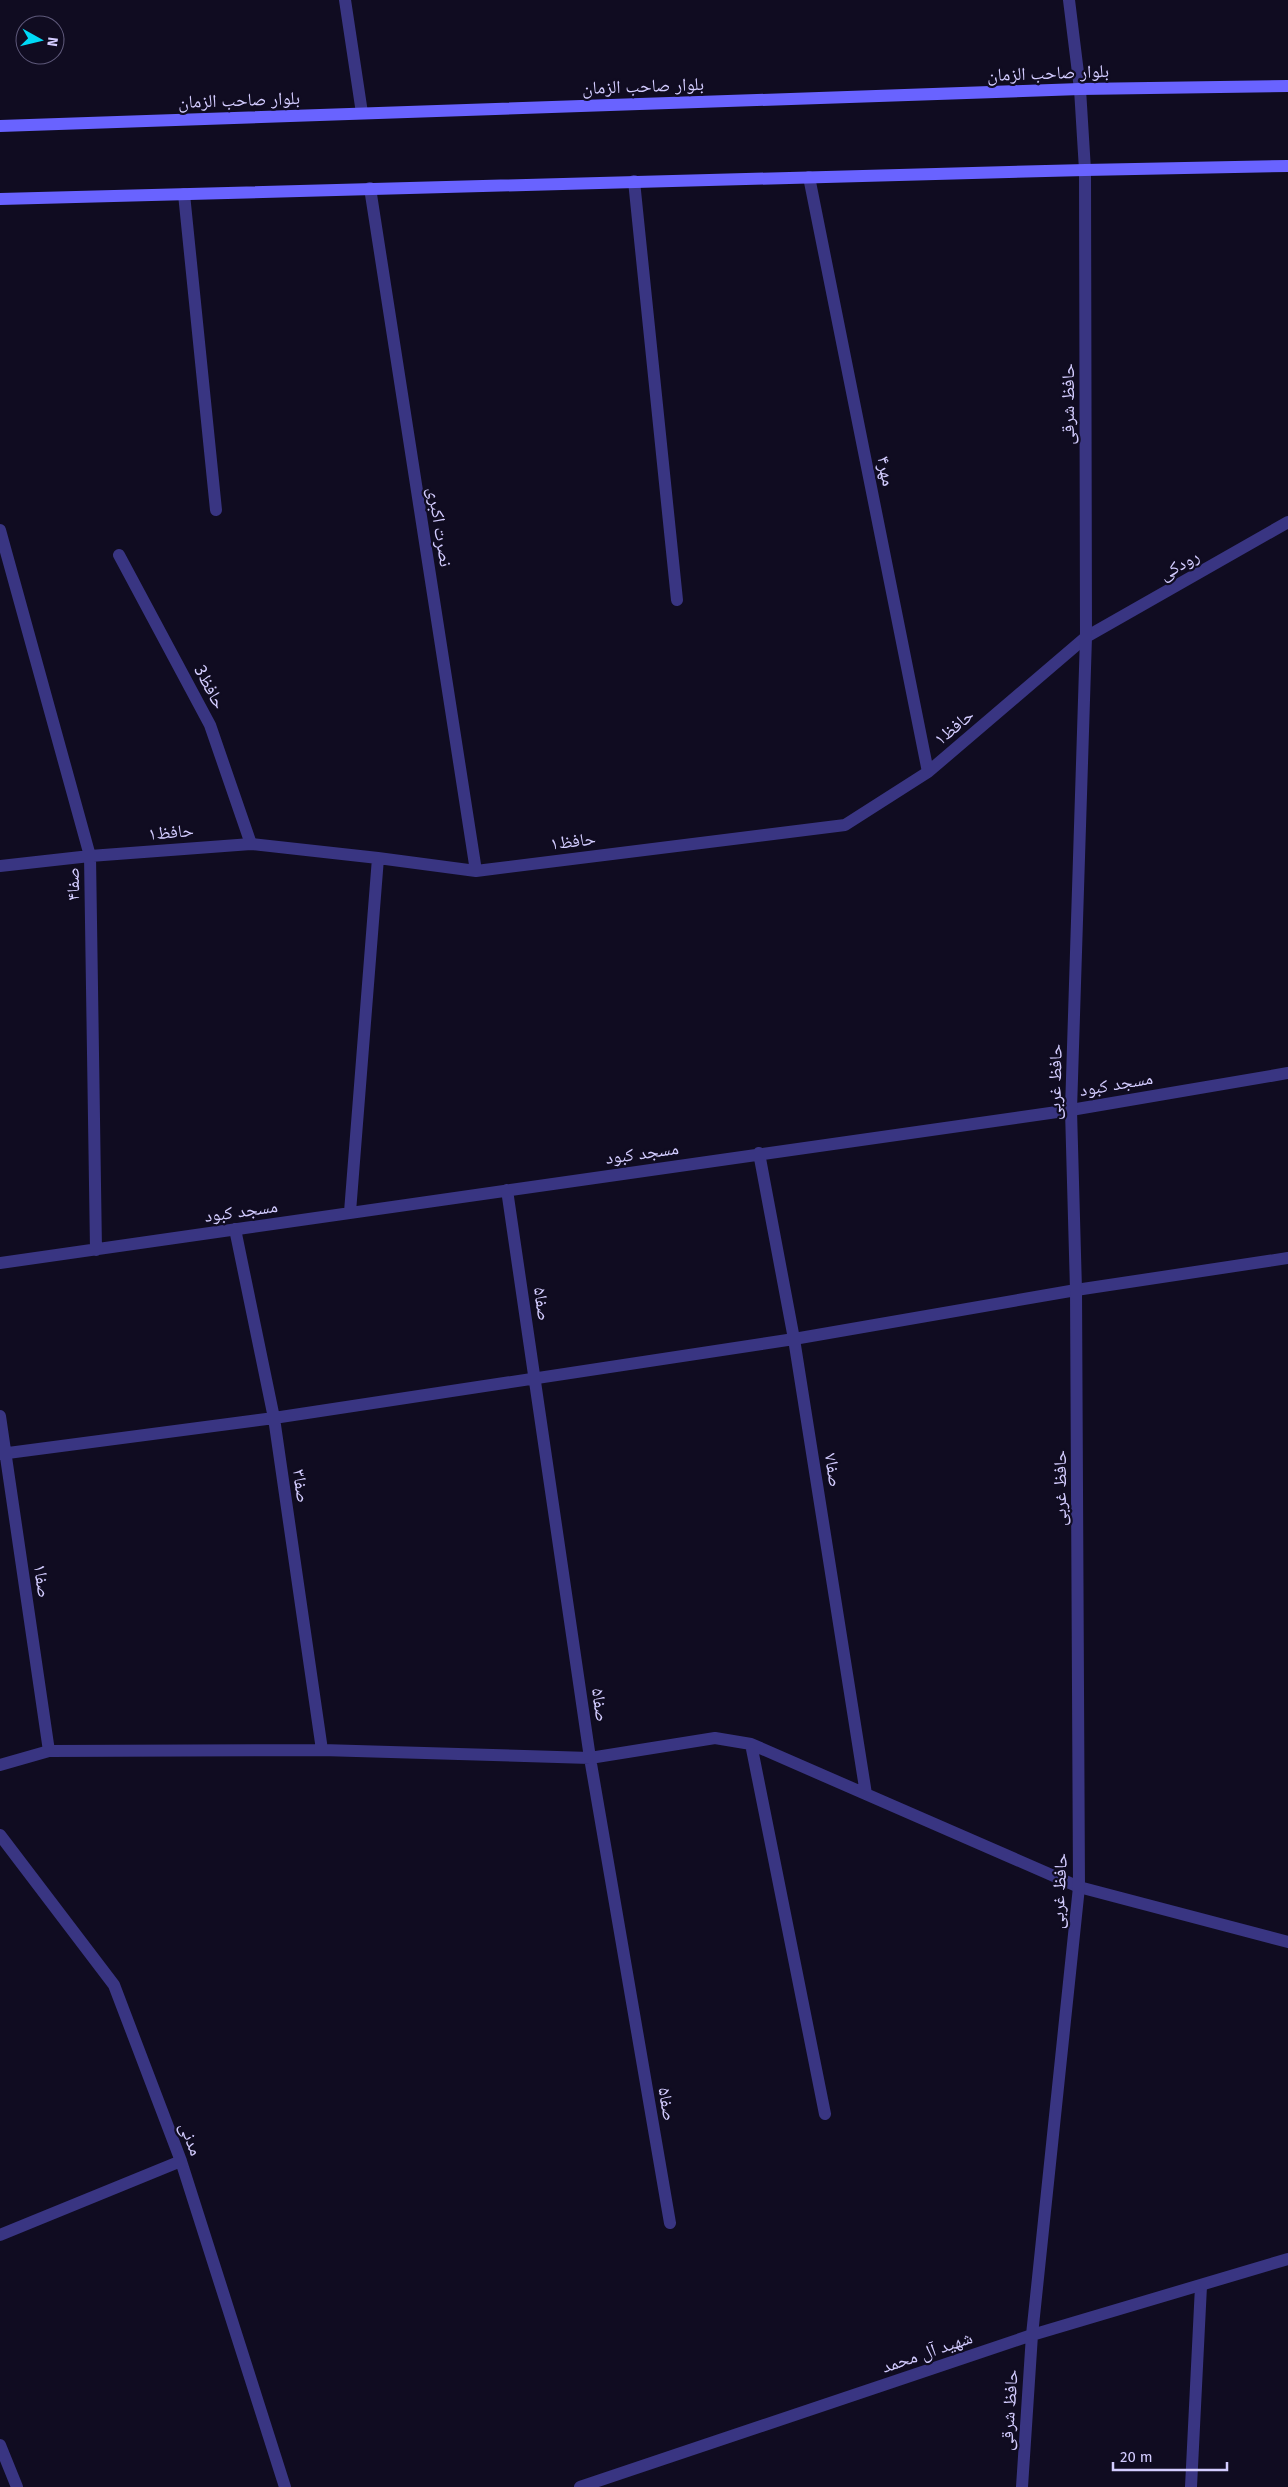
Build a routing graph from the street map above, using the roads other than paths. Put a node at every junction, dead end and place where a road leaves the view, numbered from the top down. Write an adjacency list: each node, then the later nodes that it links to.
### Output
1 (345, 0): 5 (street)
2 (1069, 0): 4 (street)
3 (1288, 86): 4 (main road, بلوار صاحب الزمان)
4 (1080, 89): 5 (main road, بلوار صاحب الزمان); 8 (street, حافظ شرقی)
5 (362, 114): 6 (main road, بلوار صاحب الزمان)
6 (0, 126)
7 (1288, 166): 8 (main road)
8 (1085, 170): 9 (main road); 19 (street, حافظ شرقی)
9 (809, 177): 10 (main road); 20 (street, مهر۴)
10 (634, 182): 11 (main road); 18 (street)
11 (370, 188): 12 (main road); 25 (street, نصرت اکبری)
12 (184, 194): 13 (main road); 14 (street)
13 (0, 199)
14 (216, 510)
15 (1288, 522): 19 (street, رودکی)
16 (0, 530): 22 (street, صفا۴)
17 (119, 555): 21 (street, حافظ3)
18 (677, 600)
19 (1086, 637): 20 (street, حافظ۱); 27 (street, حافظ غربی)
20 (928, 772): 25 (street, حافظ۱)
21 (251, 844): 22 (street, حافظ۱); 23 (street, حافظ۱)
22 (90, 856): 24 (street, حافظ۱); 32 (street, صفا۴)
23 (378, 858): 25 (street, حافظ۱); 30 (street)
24 (0, 866)
25 (476, 871)
26 (1288, 1073): 27 (street, مسجد کبود)
27 (1071, 1110): 28 (street, مسجد کبود); 35 (street, حافظ غربی)
28 (759, 1153): 29 (street, مسجد کبود); 36 (street, صفا۷)
29 (507, 1190): 30 (street, مسجد کبود); 37 (street, صفا۵)
30 (350, 1212): 31 (street, مسجد کبود)
31 (235, 1229): 32 (street, مسجد کبود); 39 (street, صفا۳)
32 (96, 1250): 34 (street, مسجد کبود)
33 (1288, 1258): 35 (street)
34 (0, 1263)
35 (1076, 1290): 36 (street); 48 (street, حافظ غربی)
36 (794, 1339): 37 (street); 46 (street, صفا۷)
37 (535, 1378): 39 (street); 44 (street, صفا۵)
38 (0, 1416): 40 (street, صفا۱)
39 (274, 1418): 40 (street); 43 (street, صفا۳)
40 (3, 1453): 42 (street, صفا۱)
41 (752, 1744): 44 (street); 46 (street); 50 (street)
42 (49, 1750): 43 (street); 45 (street)
43 (322, 1750): 44 (street)
44 (590, 1758): 52 (street, صفا۵)
45 (0, 1765)
46 (866, 1794): 48 (street)
47 (0, 1835): 51 (street, مدنی)
48 (1079, 1887): 49 (street); 56 (street, حافظ غربی)
49 (1288, 1942)
50 (825, 2114)
51 (181, 2161): 53 (street); 59 (street, مدنی)
52 (670, 2223)
53 (0, 2235)
54 (1288, 2259): 55 (street, شهید آل محمد)
55 (1201, 2286): 56 (street, شهید آل محمد); 62 (street)
56 (1032, 2335): 60 (street, شهید آل محمد); 61 (street, حافظ شرقی)
57 (0, 2445): 58 (street)
58 (17, 2487)
59 (285, 2487)
60 (580, 2487)
61 (1022, 2487)
62 (1191, 2487)

